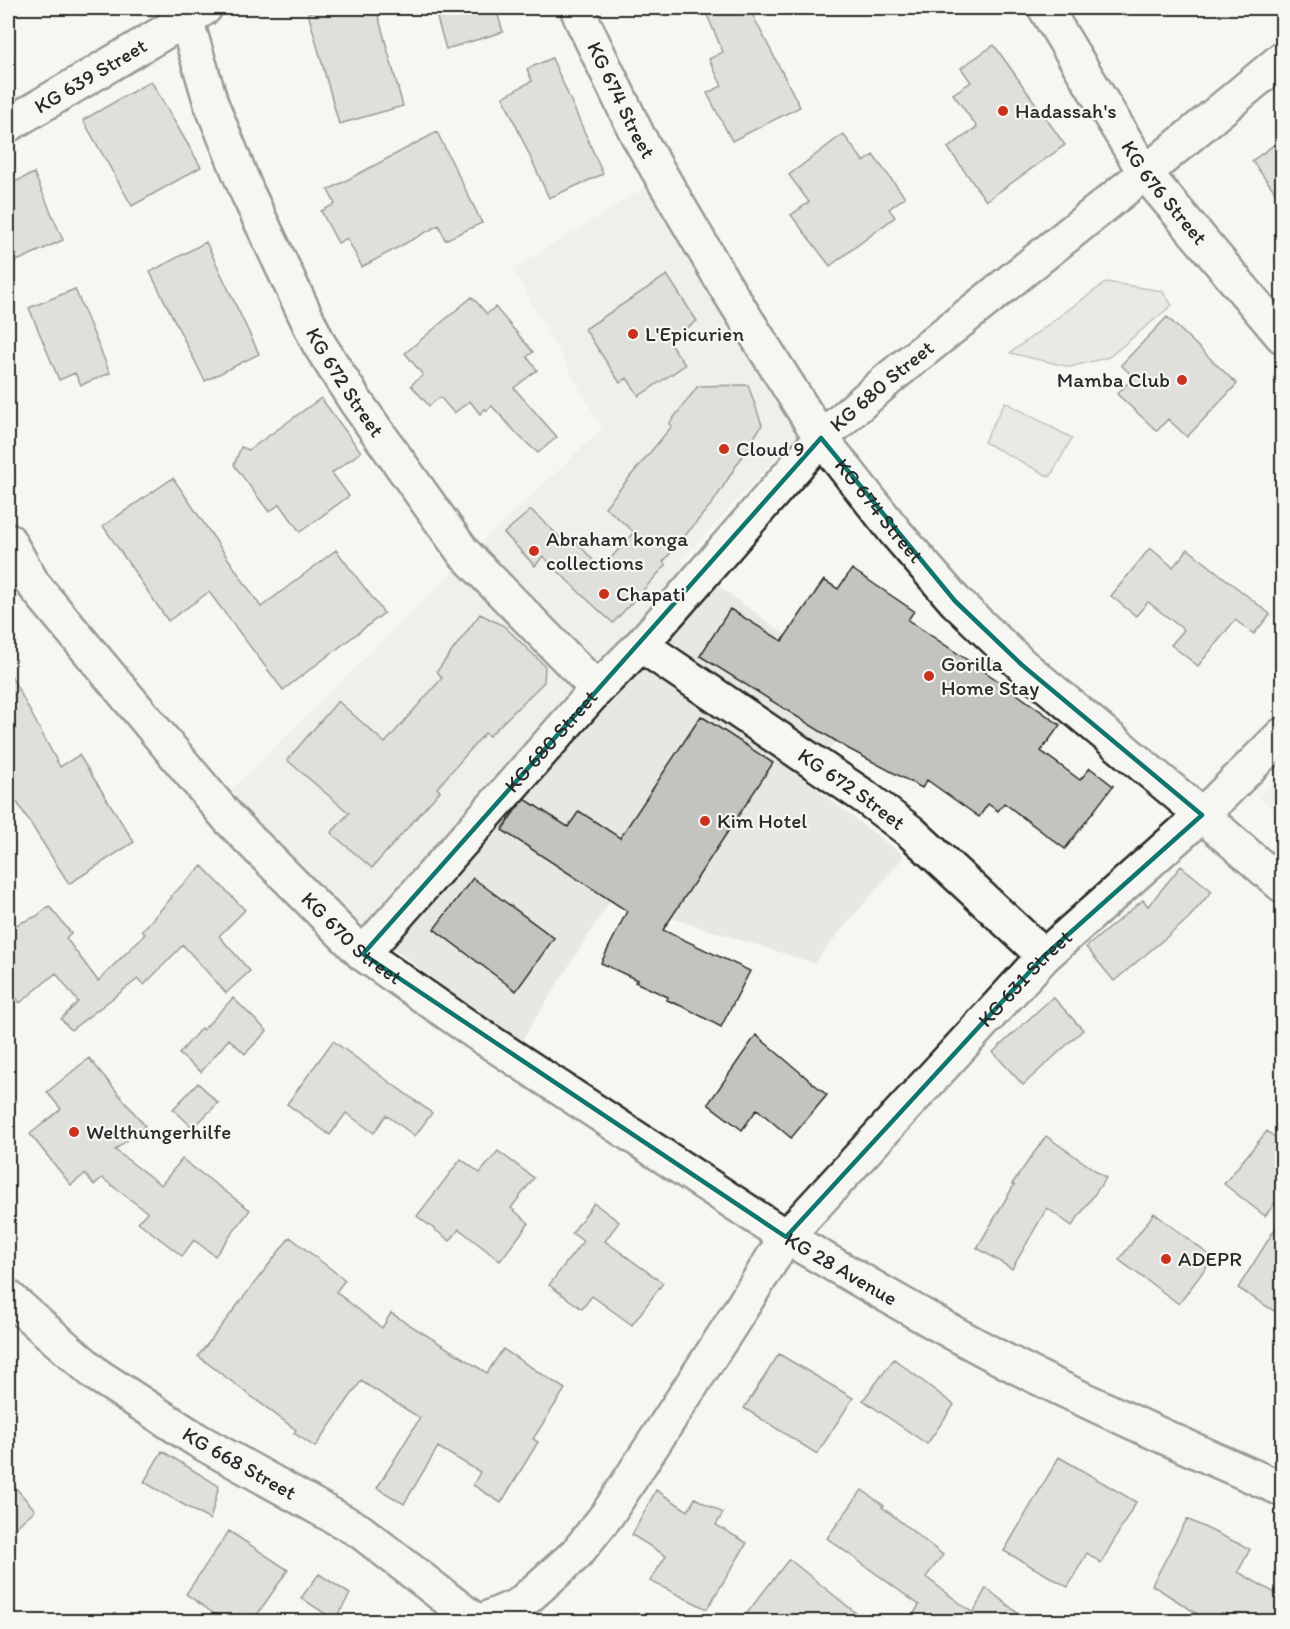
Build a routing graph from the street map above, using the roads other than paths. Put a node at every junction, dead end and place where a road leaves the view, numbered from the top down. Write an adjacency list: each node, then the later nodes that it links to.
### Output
1 (577, 8): 8 (street, KG 674 Street)
2 (1045, 8): 6 (street, KG 676 Street)
3 (195, 13): 5 (street, KG 639 Street); 11 (street, KG 672 Street)
4 (1282, 59): 6 (street, KG 680 Street)
5 (8, 124)
6 (1145, 173): 7 (street, KG 676 Street); 8 (street, KG 680 Street)
7 (1282, 336)
8 (820, 438): 10 (street, KG 680 Street); 13 (street, KG 674 Street)
9 (8, 540): 15 (street, KG 670 Street)
10 (641, 645): 11 (street, KG 680 Street); 16 (street, KG 672 Street)
11 (597, 689): 15 (street, KG 680 Street)
12 (1282, 735): 13 (street, KG 631 Street)
13 (1202, 815): 14 (street, KG 674 Street); 16 (street, KG 631 Street)
14 (1282, 885)
15 (363, 954): 17 (street, KG 670 Street)
16 (1044, 956): 17 (street, KG 631 Street)
17 (786, 1237): 19 (street, KG 28 Avenue); 20 (street, KG 28 Avenue)
18 (8, 1297): 20 (street, KG 668 Street)
19 (1282, 1489)
20 (478, 1622)

